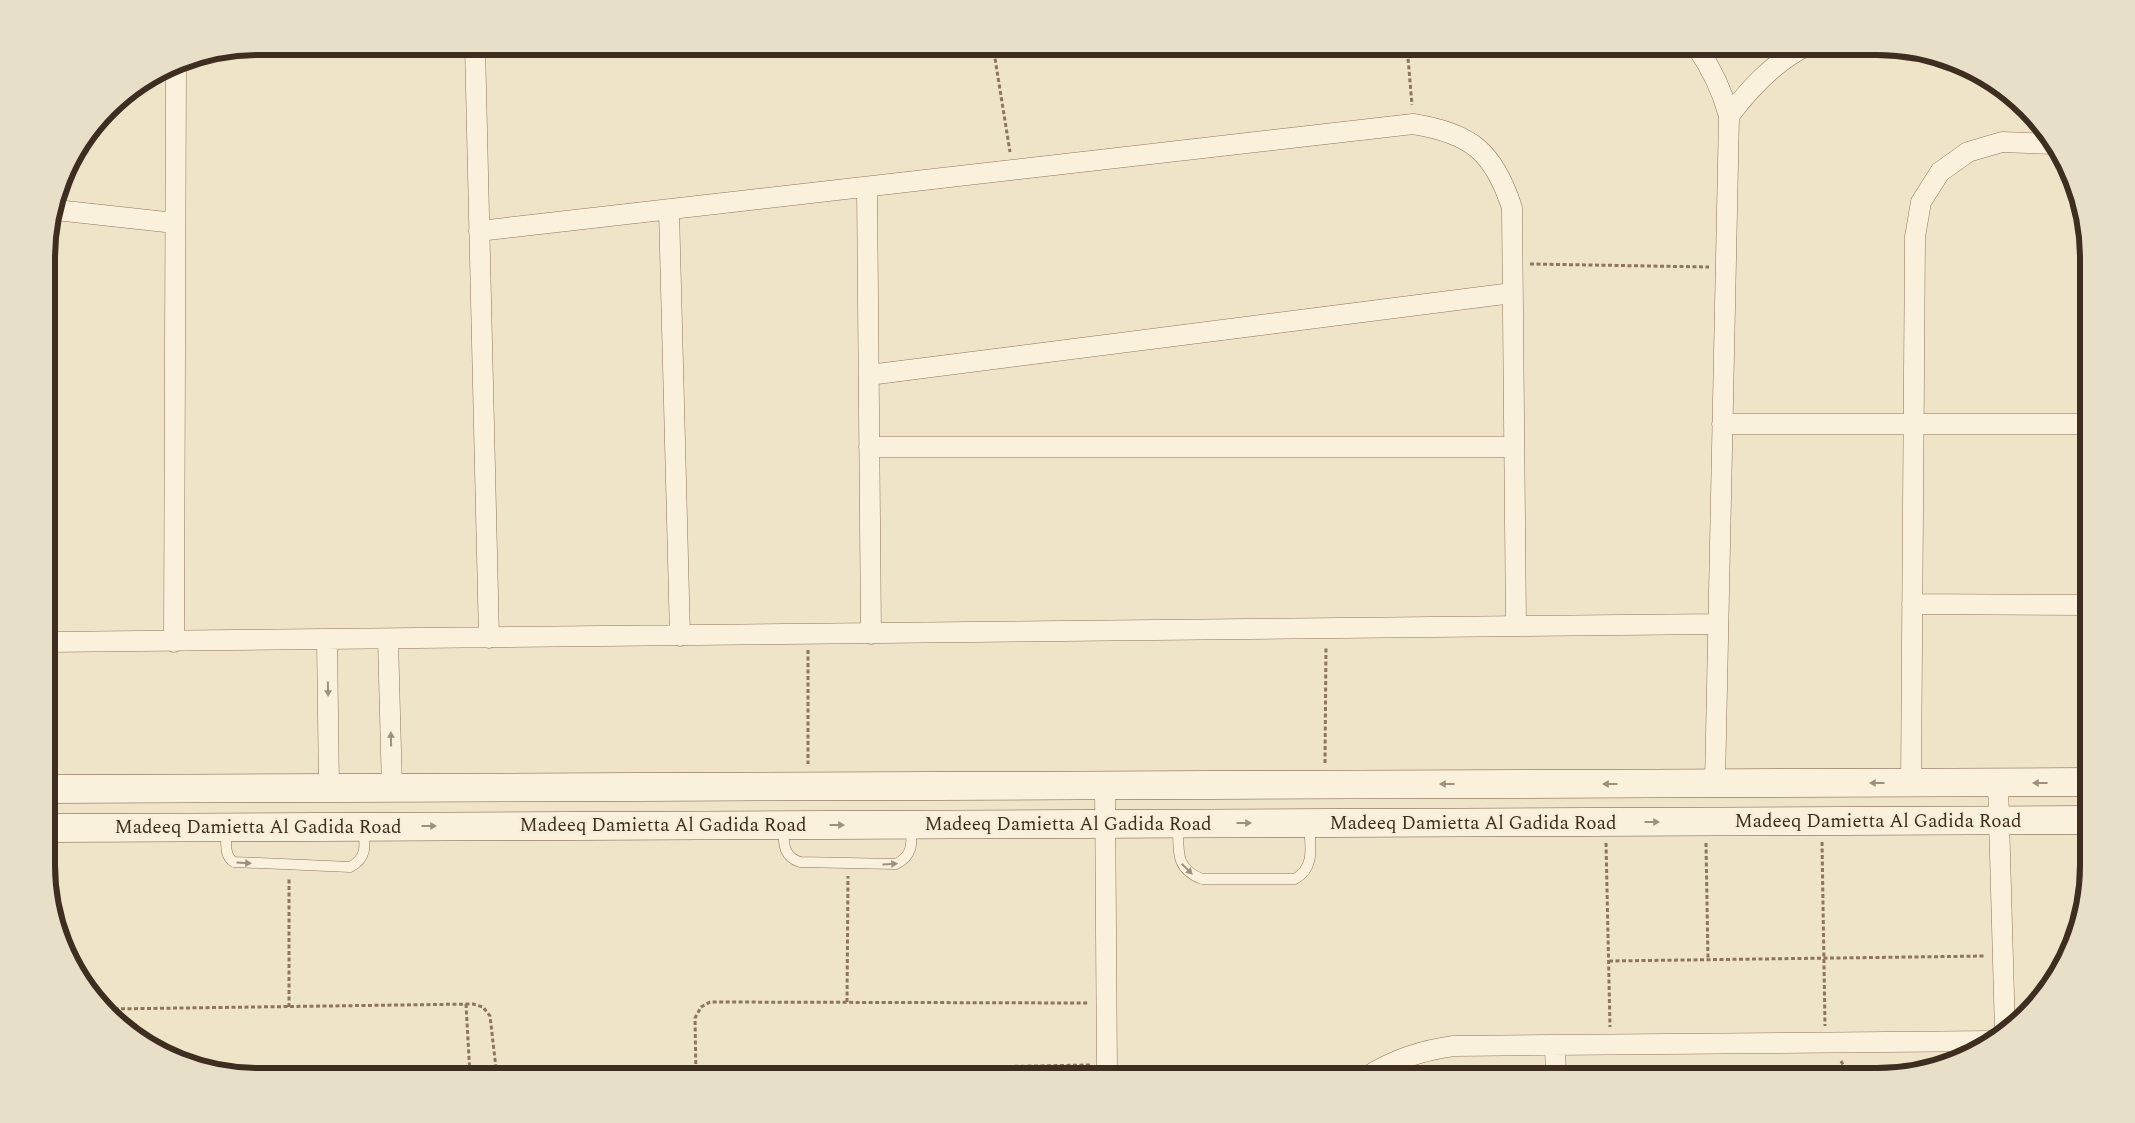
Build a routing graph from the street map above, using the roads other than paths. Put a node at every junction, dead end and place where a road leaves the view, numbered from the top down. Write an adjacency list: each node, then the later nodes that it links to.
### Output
1 (475, 55): 11 (street)
2 (1702, 55): 5 (street)
3 (1792, 55): 5 (street)
4 (176, 72): 10 (street)
5 (1729, 116): 14 (street)
6 (2045, 144): 15 (street)
7 (867, 187): 8 (street); 12 (street); 13 (street)
8 (669, 210): 11 (street); 24 (street)
9 (61, 211): 10 (street)
10 (175, 223): 29 (street)
11 (479, 232): 25 (street)
12 (1512, 293): 13 (street); 18 (street)
13 (869, 375): 17 (street)
14 (1722, 424): 15 (street); 21 (street)
15 (1914, 424): 16 (street); 19 (street)
16 (2080, 424)
17 (869, 447): 18 (street); 23 (street)
18 (1514, 447): 22 (street)
19 (1912, 604): 20 (street); 32 (street)
20 (2080, 605)
21 (1718, 624): 22 (street); 31 (street)
22 (1516, 626): 23 (street)
23 (871, 634): 24 (street)
24 (680, 636): 25 (street)
25 (489, 638): 27 (street)
26 (327, 640): 27 (street); 29 (street); 35 (street, one-way to 35)
27 (388, 640): 36 (street, one-way to 27)
28 (55, 642): 29 (street)
29 (174, 642)
30 (2080, 782): 33 (street, Madeeq Damietta Al Gadida Road, one-way to 33)
31 (1715, 783): 32 (street, Madeeq Damietta Al Gadida Road, one-way to 31); 34 (street, Madeeq Damietta Al Gadida Road, one-way to 34)
32 (1911, 783): 33 (street, Madeeq Damietta Al Gadida Road)
33 (1998, 783): 39 (street)
34 (1105, 785): 36 (street, Madeeq Damietta Al Gadida Road); 41 (street)
35 (329, 788): 36 (street, Madeeq Damietta Al Gadida Road); 37 (street, Madeeq Damietta Al Gadida Road)
36 (392, 788)
37 (55, 789)
38 (2080, 820): 39 (street, Madeeq Damietta Al Gadida Road)
39 (1999, 821): 40 (street, Madeeq Damietta Al Gadida Road, one-way to 39); 48 (street)
40 (1309, 823): 42 (street, Madeeq Damietta Al Gadida Road, one-way to 40); 42 (lane, one-way to 40)
41 (1106, 824): 42 (street, Madeeq Damietta Al Gadida Road); 44 (street, Madeeq Damietta Al Gadida Road); 51 (street)
42 (1178, 824)
43 (783, 825): 44 (street, Madeeq Damietta Al Gadida Road, one-way to 44); 44 (lane, one-way to 44); 45 (street, Madeeq Damietta Al Gadida Road, one-way to 43)
44 (911, 825)
45 (364, 826): 46 (street, Madeeq Damietta Al Gadida Road); 46 (lane, one-way to 45)
46 (226, 827): 47 (street, Madeeq Damietta Al Gadida Road)
47 (55, 828)
48 (2005, 1023)
49 (1977, 1042): 50 (street)
50 (1555, 1045): 52 (street); 53 (street)
51 (1107, 1068)
52 (1384, 1068)
53 (1556, 1068)

